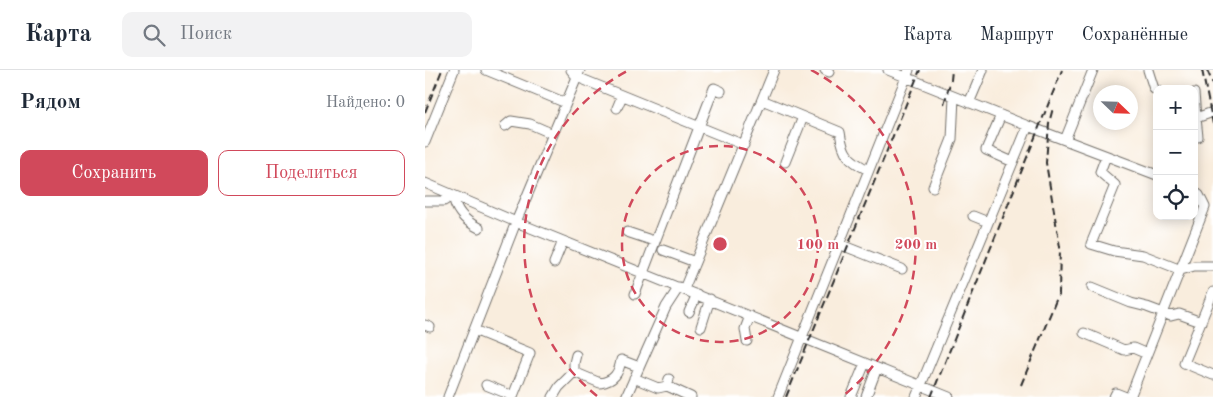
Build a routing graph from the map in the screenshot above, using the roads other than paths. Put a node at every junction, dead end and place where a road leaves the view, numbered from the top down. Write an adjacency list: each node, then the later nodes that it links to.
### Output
1 (454, 70): 27 (lane)
2 (486, 70): 15 (lane)
3 (774, 70): 14 (lane)
4 (888, 70): 9 (lane)
5 (983, 70): 16 (lane)
6 (1093, 70): 26 (lane)
7 (1148, 70): 10 (lane)
8 (576, 72): 12 (lane); 15 (lane)
9 (907, 74): 13 (lane); 32 (lane)
10 (1153, 86)
11 (721, 91): 24 (lane)
12 (622, 96): 17 (lane); 24 (lane)
13 (954, 97): 16 (lane); 35 (lane)
14 (762, 100): 20 (lane); 28 (lane)
15 (566, 102): 25 (lane)
16 (969, 103): 19 (lane)
17 (617, 108)
18 (1213, 112): 21 (lane)
19 (1001, 115): 23 (lane); 31 (lane)
20 (803, 117): 30 (lane); 32 (lane)
21 (1198, 117)
22 (505, 126): 25 (lane)
23 (1029, 126): 26 (lane); 31 (lane)
24 (698, 127): 28 (lane); 45 (lane)
25 (553, 134): 40 (lane)
26 (1065, 140): 29 (lane)
27 (425, 142)
28 (744, 145): 49 (lane)
29 (1106, 156): 33 (lane); 52 (lane)
30 (785, 162)
31 (1013, 162): 41 (lane)
32 (868, 170): 46 (lane)
33 (1153, 174)
34 (425, 183): 37 (lane)
35 (933, 187)
36 (1198, 194): 52 (lane)
37 (453, 195): 38 (lane); 40 (lane); 42 (lane)
38 (425, 201)
39 (973, 216): 41 (lane)
40 (516, 222): 44 (lane); 65 (lane)
41 (988, 222): 78 (lane)
42 (479, 228)
43 (627, 232): 45 (lane)
44 (563, 241): 48 (lane); 53 (lane)
45 (654, 241): 53 (lane)
46 (839, 244): 51 (lane); 67 (lane)
47 (663, 250): 49 (lane)
48 (554, 262)
49 (695, 262): 55 (lane)
50 (1213, 266): 52 (lane)
51 (902, 269)
52 (1181, 270): 61 (lane)
53 (643, 273): 55 (lane); 57 (lane)
54 (1092, 287): 61 (lane)
55 (681, 288): 58 (lane); 72 (lane)
56 (1213, 292): 63 (lane)
57 (635, 294)
58 (697, 294): 59 (lane); 60 (lane)
59 (709, 299): 62 (lane); 64 (lane)
60 (689, 312)
61 (1163, 313): 63 (lane); 69 (lane)
62 (750, 316): 67 (lane); 68 (lane)
63 (1201, 322): 75 (lane)
64 (701, 327)
65 (473, 330): 79 (lane); 80 (lane)
66 (1084, 333): 69 (lane)
67 (801, 337): 71 (lane); 84 (lane)
68 (747, 341)
69 (1147, 354): 91 (lane)
70 (576, 355): 74 (lane)
71 (865, 363): 73 (lane); 85 (lane)
72 (639, 367): 74 (lane); 76 (lane)
73 (877, 368): 78 (lane); 86 (lane)
74 (574, 372): 81 (lane)
75 (1213, 375)
76 (634, 378): 82 (lane); 83 (lane)
77 (486, 385): 80 (lane)
78 (921, 386): 87 (lane); 88 (lane)
79 (448, 397)
80 (512, 397)
81 (553, 397)
82 (626, 397)
83 (691, 397)
84 (778, 397)
85 (851, 397)
86 (866, 397)
87 (916, 397)
88 (949, 397)
89 (1114, 397): 90 (lane)
90 (1126, 397)
91 (1130, 397)

